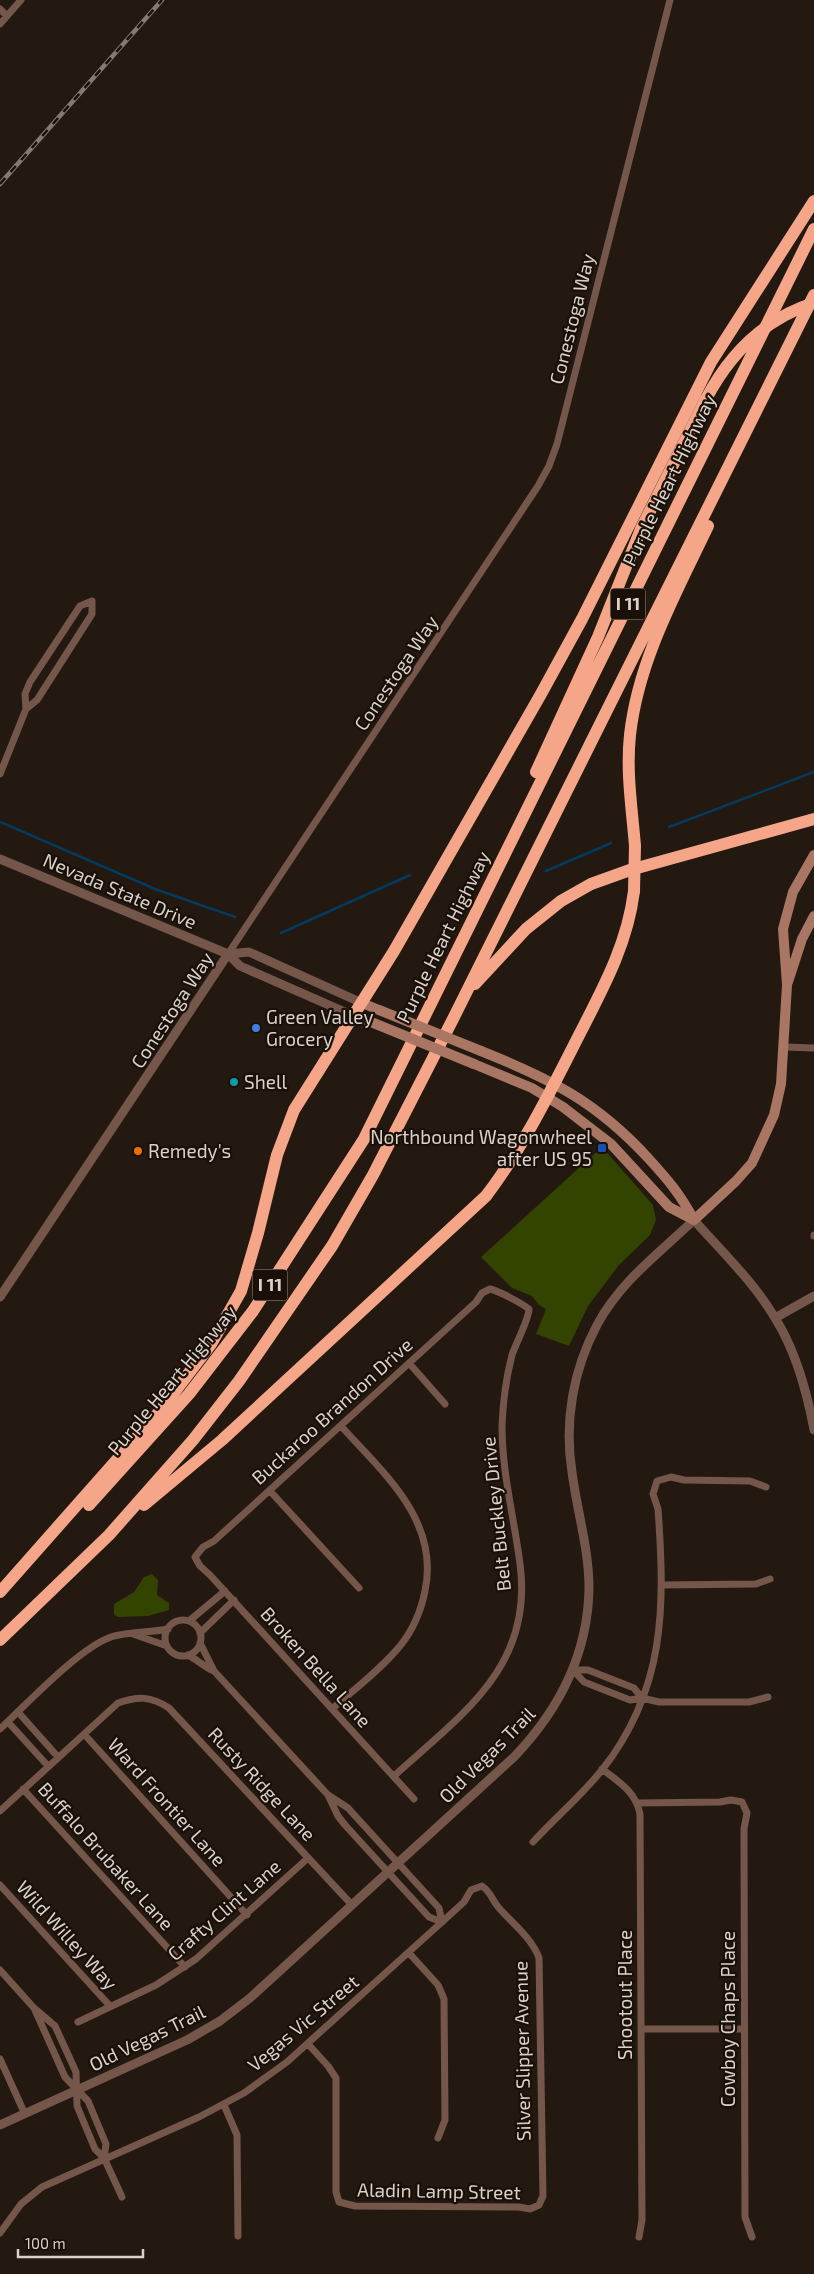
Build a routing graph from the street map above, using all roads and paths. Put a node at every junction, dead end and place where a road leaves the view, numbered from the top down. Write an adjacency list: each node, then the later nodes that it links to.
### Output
1 (21, 0): 4 (street)
2 (670, 0): 18 (street, Conestoga Way)
3 (0, 9): 4 (street)
4 (7, 16): 5 (street)
5 (0, 24)
6 (814, 201): 21 (highway)
7 (814, 229): 17 (highway, Purple Heart Highway / I 11)
8 (814, 295): 10 (highway, I 11)
9 (814, 302): 17 (highway, bridge)
10 (804, 317): 20 (highway, I 11); 25 (highway, bridge)
11 (26, 709): 11 (street); 12 (street)
12 (0, 774)
13 (814, 819): 20 (highway)
14 (814, 855): 19 (main road)
15 (0, 859): 18 (street, Nevada State Drive)
16 (814, 916): 19 (main road)
17 (468, 926): 44 (highway, Purple Heart Highway / I 11)
18 (228, 954): 21 (street, Nevada State Drive); 22 (street, Nevada State Drive); 30 (street, Conestoga Way)
19 (787, 985): 23 (main road)
20 (463, 998): 38 (highway, I 11)
21 (362, 1003): 22 (highway); 25 (main road, bridge)
22 (354, 1016): 26 (main road, bridge); 44 (highway)
23 (784, 1048): 24 (street); 27 (main road)
24 (814, 1048)
25 (556, 1083): 26 (highway); 27 (main road)
26 (548, 1098): 27 (main road); 38 (highway)
27 (694, 1220): 31 (street); 54 (street, Old Vegas Trail)
28 (490, 1289): 32 (street, Buckaroo Brandon Drive); 66 (street, Belt Buckley Drive)
29 (814, 1296): 31 (street)
30 (0, 1297)
31 (776, 1318): 35 (street)
32 (409, 1363): 33 (street); 34 (street, Buckaroo Brandon Drive)
33 (445, 1404)
34 (341, 1426): 37 (street, Buckaroo Brandon Drive); 58 (street)
35 (814, 1430)
36 (766, 1487): 41 (street)
37 (270, 1491): 39 (street, Buckaroo Brandon Drive); 42 (street)
38 (109, 1535): 50 (highway, I 11)
39 (195, 1557): 43 (street, Broken Bella Lane)
40 (770, 1579): 41 (street)
41 (662, 1585): 57 (street)
42 (359, 1588)
43 (225, 1591): 45 (street, Broken Bella Lane); 46 (street)
44 (0, 1592)
45 (234, 1600): 48 (street); 58 (street, Broken Bella Lane)
46 (189, 1621): 47 (street); 48 (street)
47 (168, 1629): 49 (street); 52 (street)
48 (200, 1633): 51 (street)
49 (133, 1634): 52 (street); 59 (street)
50 (0, 1640)
51 (200, 1643): 53 (street); 55 (street)
52 (167, 1646): 53 (street)
53 (188, 1655): 55 (street)
54 (573, 1670): 57 (street); 57 (street); 74 (street, Old Vegas Trail)
55 (214, 1671): 68 (street)
56 (768, 1697): 57 (street)
57 (642, 1698): 65 (street)
58 (333, 1708): 66 (street, Broken Bella Lane)
59 (18, 1712): 60 (street); 63 (street)
60 (8, 1722): 61 (street); 64 (street)
61 (0, 1729)
62 (84, 1734): 63 (street); 73 (street, Rusty Ridge Lane); 79 (street, Ward Frontier Lane)
63 (58, 1757): 64 (street)
64 (48, 1766): 67 (street)
65 (602, 1769): 70 (street); 72 (street)
66 (394, 1776): 69 (street, Broken Bella Lane)
67 (23, 1789): 71 (street); 82 (street, Buffalo Brubaker Lane)
68 (328, 1794): 74 (street); 75 (street)
69 (414, 1799)
70 (638, 1803): 87 (street, Shootout Place); 88 (street, Cowboy Chaps Place)
71 (0, 1811)
72 (533, 1842)
73 (308, 1858): 78 (street, Rusty Ridge Lane); 79 (street, Crafty Clint Lane)
74 (398, 1863): 75 (street, Old Vegas Trail); 80 (street)
75 (389, 1871): 78 (street, Old Vegas Trail); 80 (street)
76 (0, 1885): 84 (street, Wild Willey Way)
77 (482, 1886): 80 (street, Vegas Vic Street); 98 (street, Silver Slipper Avenue)
78 (352, 1905): 91 (street, Old Vegas Trail)
79 (247, 1915): 82 (street, Crafty Clint Lane)
80 (442, 1922): 81 (street, Vegas Vic Street)
81 (409, 1953): 89 (street, Vegas Vic Street); 95 (street)
82 (185, 1967): 84 (street, Crafty Clint Lane)
83 (0, 1970): 85 (street)
84 (110, 2006): 86 (street, Crafty Clint Lane)
85 (34, 2008): 91 (street); 91 (street)
86 (78, 2022)
87 (641, 2029): 88 (street); 101 (street, Shootout Place)
88 (744, 2029): 102 (street, Cowboy Chaps Place)
89 (308, 2044): 92 (street, Vegas Vic Street); 98 (street, Aladin Lamp Street)
90 (0, 2059): 93 (street)
91 (76, 2090): 93 (street, Old Vegas Trail); 96 (street); 96 (street)
92 (224, 2104): 96 (street, Vegas Vic Street); 100 (street)
93 (24, 2112): 94 (street, Old Vegas Trail)
94 (0, 2125)
95 (438, 2138)
96 (104, 2158): 97 (street); 99 (street, Vegas Vic Street)
97 (122, 2197)
98 (539, 2205)
99 (0, 2233)
100 (238, 2236)
101 (639, 2237)
102 (752, 2237)

